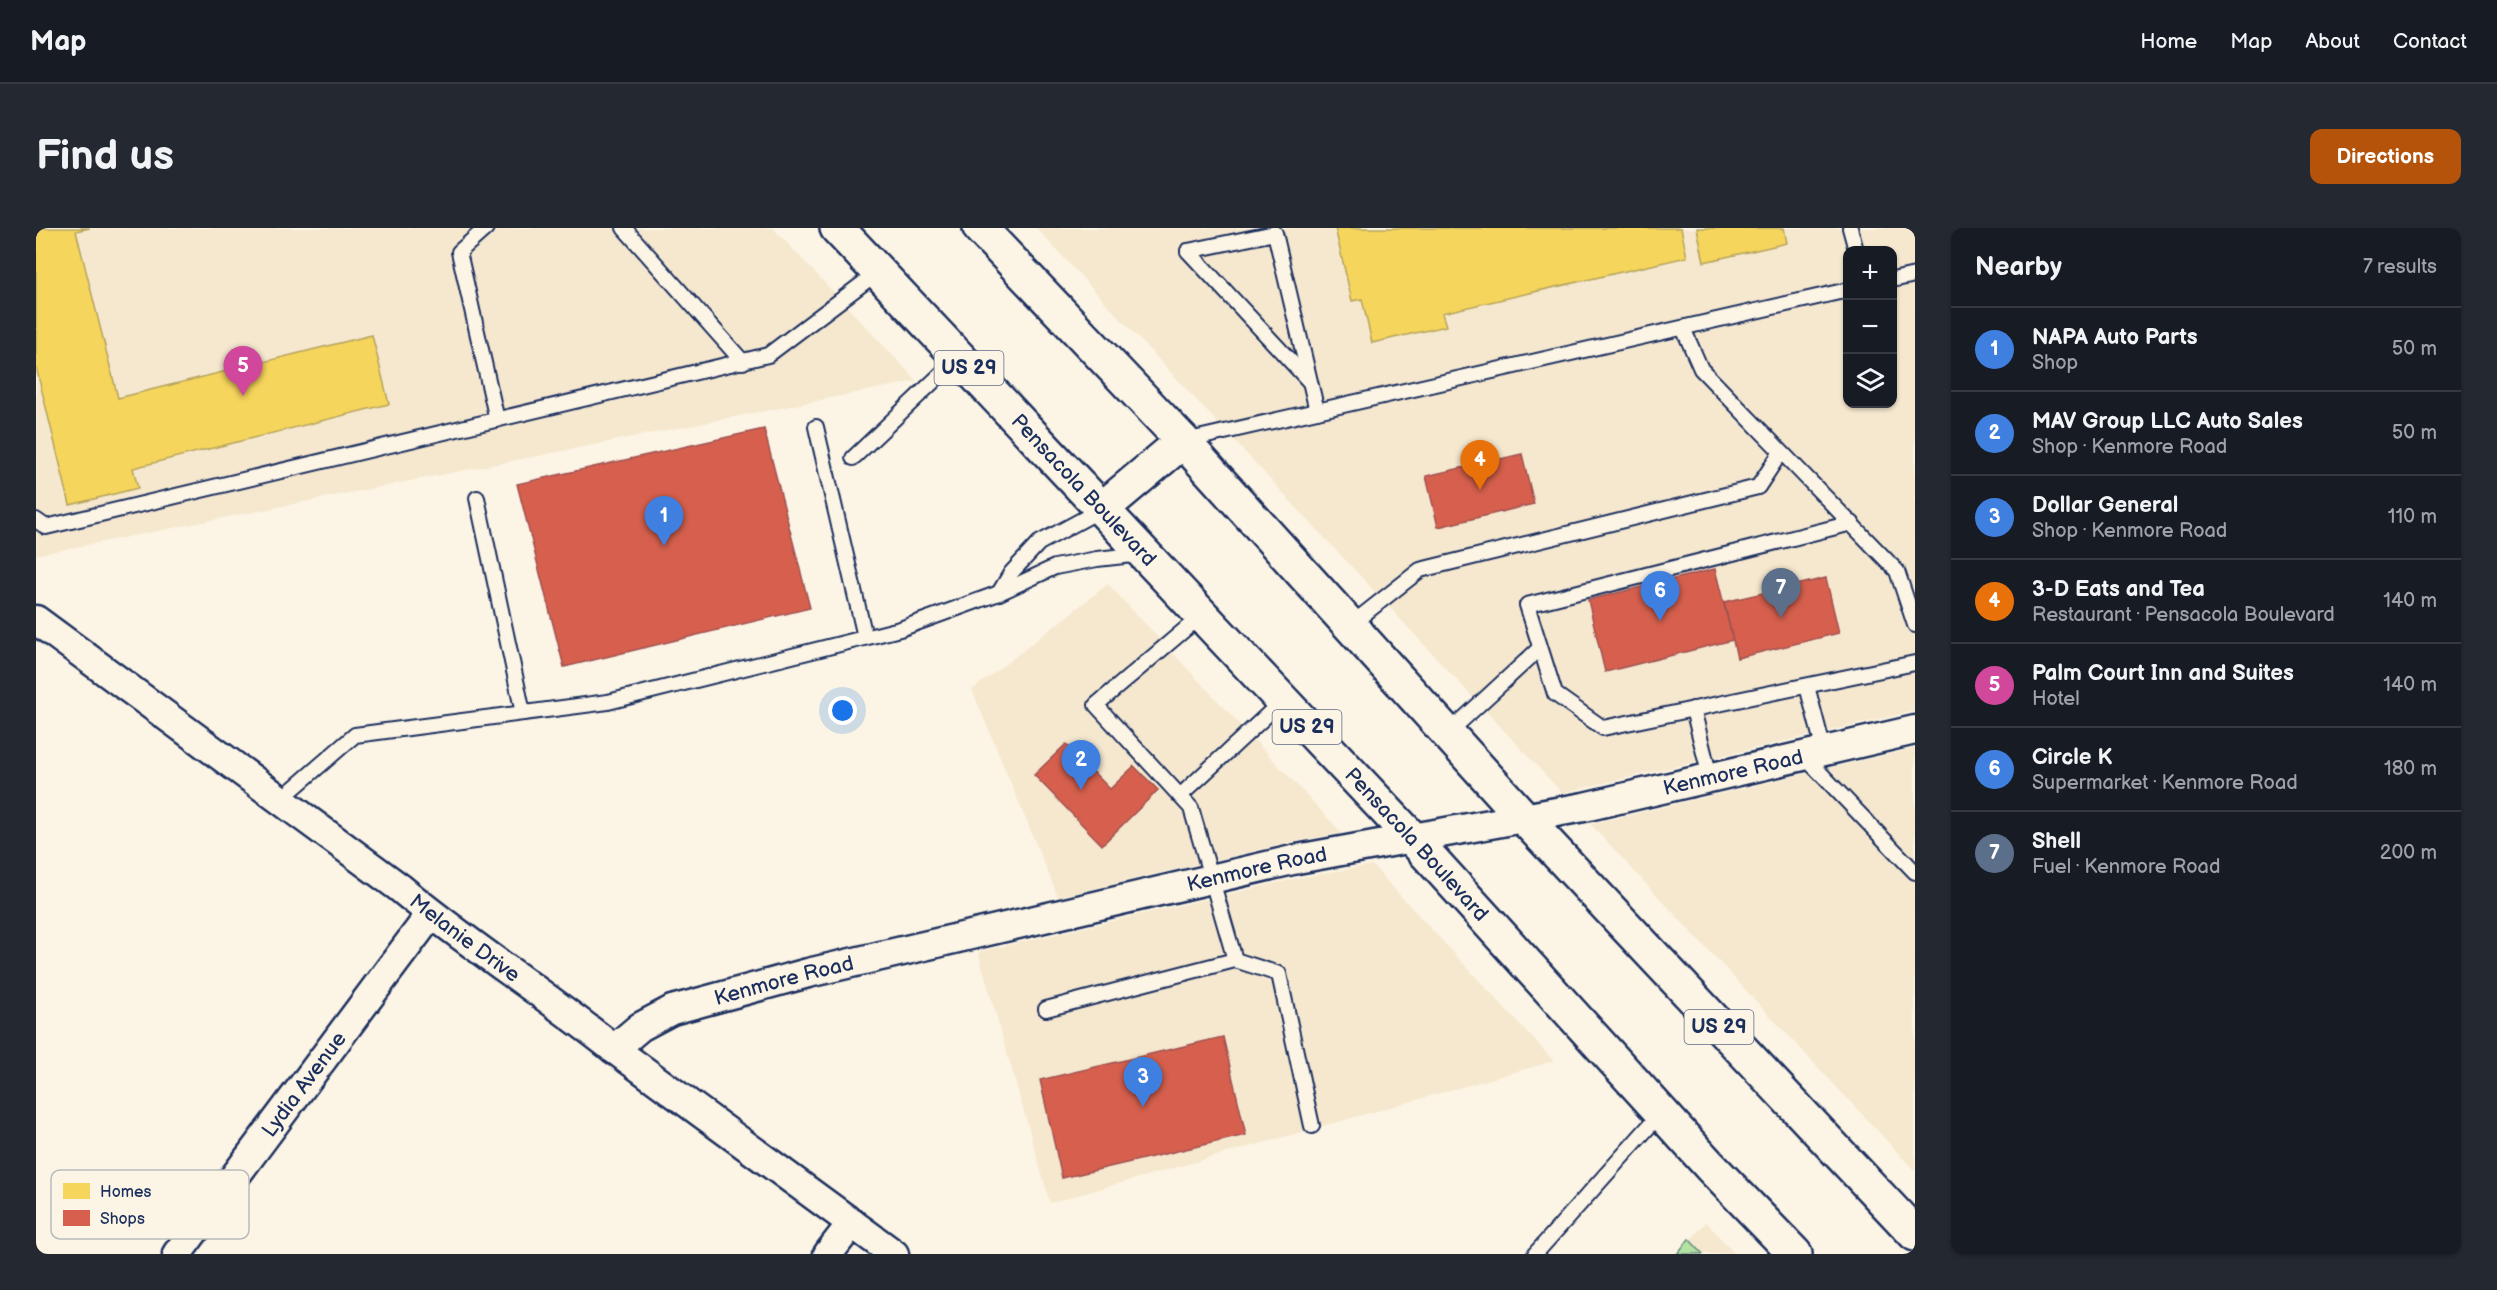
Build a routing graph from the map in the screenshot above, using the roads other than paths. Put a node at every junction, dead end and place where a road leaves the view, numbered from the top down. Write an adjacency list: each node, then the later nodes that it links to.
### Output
1 (486, 228): 16 (lane)
2 (624, 228): 13 (lane)
3 (837, 228): 7 (main road, Pensacola Boulevard / US 29)
4 (980, 228): 18 (main road, US 29)
5 (1850, 228): 6 (lane)
6 (1855, 246)
7 (878, 272): 12 (main road, Pensacola Boulevard / US 29); 13 (lane)
8 (1915, 275): 9 (lane)
9 (1897, 279)
10 (1843, 291): 11 (lane)
11 (1683, 328): 15 (lane); 19 (lane)
12 (959, 357): 20 (lane); 22 (main road, Pensacola Boulevard / US 29)
13 (743, 362): 16 (lane)
14 (1310, 382): 14 (lane); 15 (lane)
15 (1317, 411): 18 (lane)
16 (497, 420): 23 (lane)
17 (816, 427): 31 (lane)
18 (1183, 441): 22 (main road); 30 (main road, US 29)
19 (1781, 452): 24 (lane); 30 (lane)
20 (853, 458)
21 (477, 498): 37 (lane)
22 (1102, 509): 25 (main road, Pensacola Boulevard / US 29); 26 (lane)
23 (36, 520)
24 (1852, 524): 29 (lane); 32 (lane)
25 (1144, 554): 26 (lane); 27 (main road, Pensacola Boulevard / US 29)
26 (999, 593): 31 (lane)
27 (1202, 615): 35 (main road, Pensacola Boulevard / US 29); 42 (lane)
28 (36, 620): 43 (street, Melanie Drive)
29 (1915, 625)
30 (1348, 626): 39 (main road, US 29)
31 (865, 638): 37 (lane)
32 (1540, 648): 36 (lane); 39 (lane)
33 (1915, 663): 34 (lane)
34 (1807, 686): 36 (lane); 40 (lane)
35 (1282, 701): 42 (lane); 45 (main road, Pensacola Boulevard / US 29)
36 (1693, 709): 41 (lane)
37 (523, 713): 43 (lane)
38 (1915, 730): 40 (street, Kenmore Road)
39 (1447, 735): 44 (main road, US 29)
40 (1814, 753): 41 (street, Kenmore Road); 46 (lane)
41 (1710, 777): 44 (street, Kenmore Road)
42 (1180, 796): 47 (lane)
43 (280, 800): 48 (street, Melanie Drive)
44 (1525, 819): 45 (street, Kenmore Road); 56 (main road, US 29)
45 (1413, 839): 47 (street, Kenmore Road); 52 (main road, Pensacola Boulevard / US 29)
46 (1915, 872)
47 (1213, 879): 49 (lane); 51 (street, Kenmore Road)
48 (431, 914): 51 (street, Melanie Drive); 54 (street, Lydia Avenue)
49 (1235, 960): 50 (lane); 53 (lane)
50 (1046, 1009)
51 (614, 1049): 55 (street, Melanie Drive)
52 (1661, 1113): 61 (lane); 62 (main road, Pensacola Boulevard / US 29)
53 (1312, 1126)
54 (240, 1170)
55 (852, 1223): 59 (street); 60 (street, Melanie Drive)
56 (1915, 1234)
57 (188, 1239): 58 (street, Lydia Avenue)
58 (177, 1254)
59 (828, 1254)
60 (894, 1254)
61 (1536, 1254)
62 (1795, 1254)

